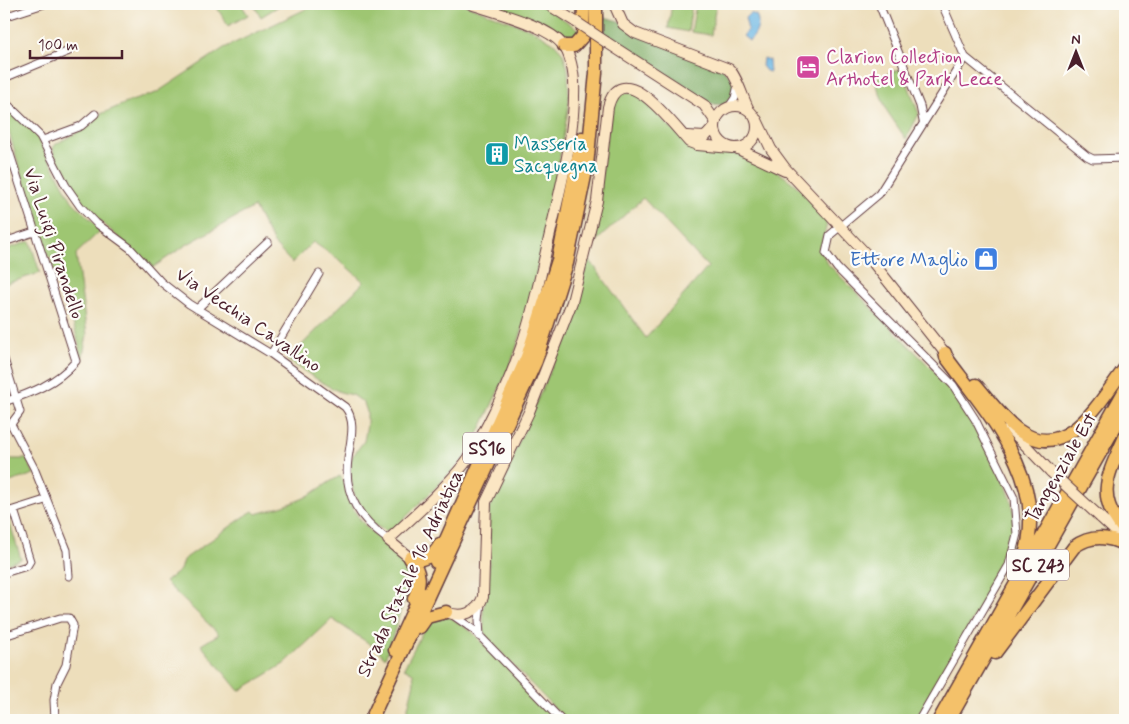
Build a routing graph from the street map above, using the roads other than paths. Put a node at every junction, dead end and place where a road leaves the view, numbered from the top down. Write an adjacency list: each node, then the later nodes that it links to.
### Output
1 (44, 4): 10 (street)
2 (471, 4): 12 (street)
3 (547, 4): 11 (street, bridge)
4 (584, 4): 12 (highway)
5 (589, 4): 11 (highway, SS16)
6 (596, 4): 11 (highway, SS16)
7 (614, 4): 16 (street)
8 (879, 4): 23 (street)
9 (942, 4): 14 (street)
10 (4, 17)
11 (597, 41): 18 (street); 48 (highway, Strada Statale 16 Adriatica / SS16); 55 (highway, Strada Statale 16 Adriatica / SS16)
12 (564, 46): 53 (street)
13 (69, 51): 15 (street)
14 (964, 57): 23 (street); 29 (street)
15 (4, 78)
16 (738, 85): 19 (street); 20 (street)
17 (4, 101): 27 (street, Via Vecchia Cavallino)
18 (704, 105): 19 (street); 24 (street)
19 (727, 108): 20 (street); 24 (street)
20 (750, 110): 22 (street)
21 (95, 114): 27 (street)
22 (757, 120): 28 (street); 30 (street)
23 (923, 121): 31 (street)
24 (715, 124): 25 (street); 28 (street)
25 (682, 134): 28 (street); 60 (street)
26 (4, 140): 32 (street, Via Luigi Pirandello)
27 (42, 140): 36 (street, Via Vecchia Cavallino)
28 (734, 148): 30 (street)
29 (1125, 158)
30 (794, 178): 31 (street)
31 (841, 226): 37 (street); 71 (street)
32 (34, 232): 33 (street); 43 (street, Via Luigi Pirandello)
33 (4, 242)
34 (268, 242): 36 (street)
35 (319, 274): 38 (street)
36 (197, 308): 38 (street, Via Vecchia Cavallino)
37 (945, 353): 41 (street); 64 (highway)
38 (271, 354): 53 (street, Via Vecchia Cavallino)
39 (4, 359): 43 (street)
40 (1125, 362): 41 (highway)
41 (961, 371): 51 (street, bridge)
42 (1125, 390): 64 (highway, Tangenziale Est)
43 (16, 398): 44 (street); 47 (street)
44 (4, 402)
45 (1125, 409): 73 (highway, Tangenziale Est / SC 243)
46 (1125, 437): 52 (highway)
47 (45, 500): 49 (street); 59 (street)
48 (463, 503): 57 (highway); 62 (highway, Strada Statale 16 Adriatica / SS16)
49 (14, 510): 50 (street); 58 (street)
50 (4, 513)
51 (1100, 517): 52 (street); 54 (street)
52 (1125, 533)
53 (388, 540): 57 (street, Via Vecchia Cavallino)
54 (1125, 540)
55 (453, 545): 61 (highway); 66 (highway, Strada Statale 16 Adriatica / SS16)
56 (1125, 545): 73 (highway)
57 (410, 558): 62 (highway)
58 (4, 573)
59 (69, 576)
60 (481, 602): 61 (street); 65 (street)
61 (450, 614): 65 (street); 66 (highway)
62 (404, 629): 68 (highway, Strada Statale 16 Adriatica / SS16)
63 (4, 636): 67 (street)
64 (985, 637): 72 (highway, Tangenziale Est)
65 (480, 638): 70 (street)
66 (394, 670): 69 (highway, Strada Statale 16 Adriatica / SS16)
67 (56, 720)
68 (362, 720)
69 (371, 720)
70 (561, 720)
71 (919, 720)
72 (939, 720)
73 (951, 720)

